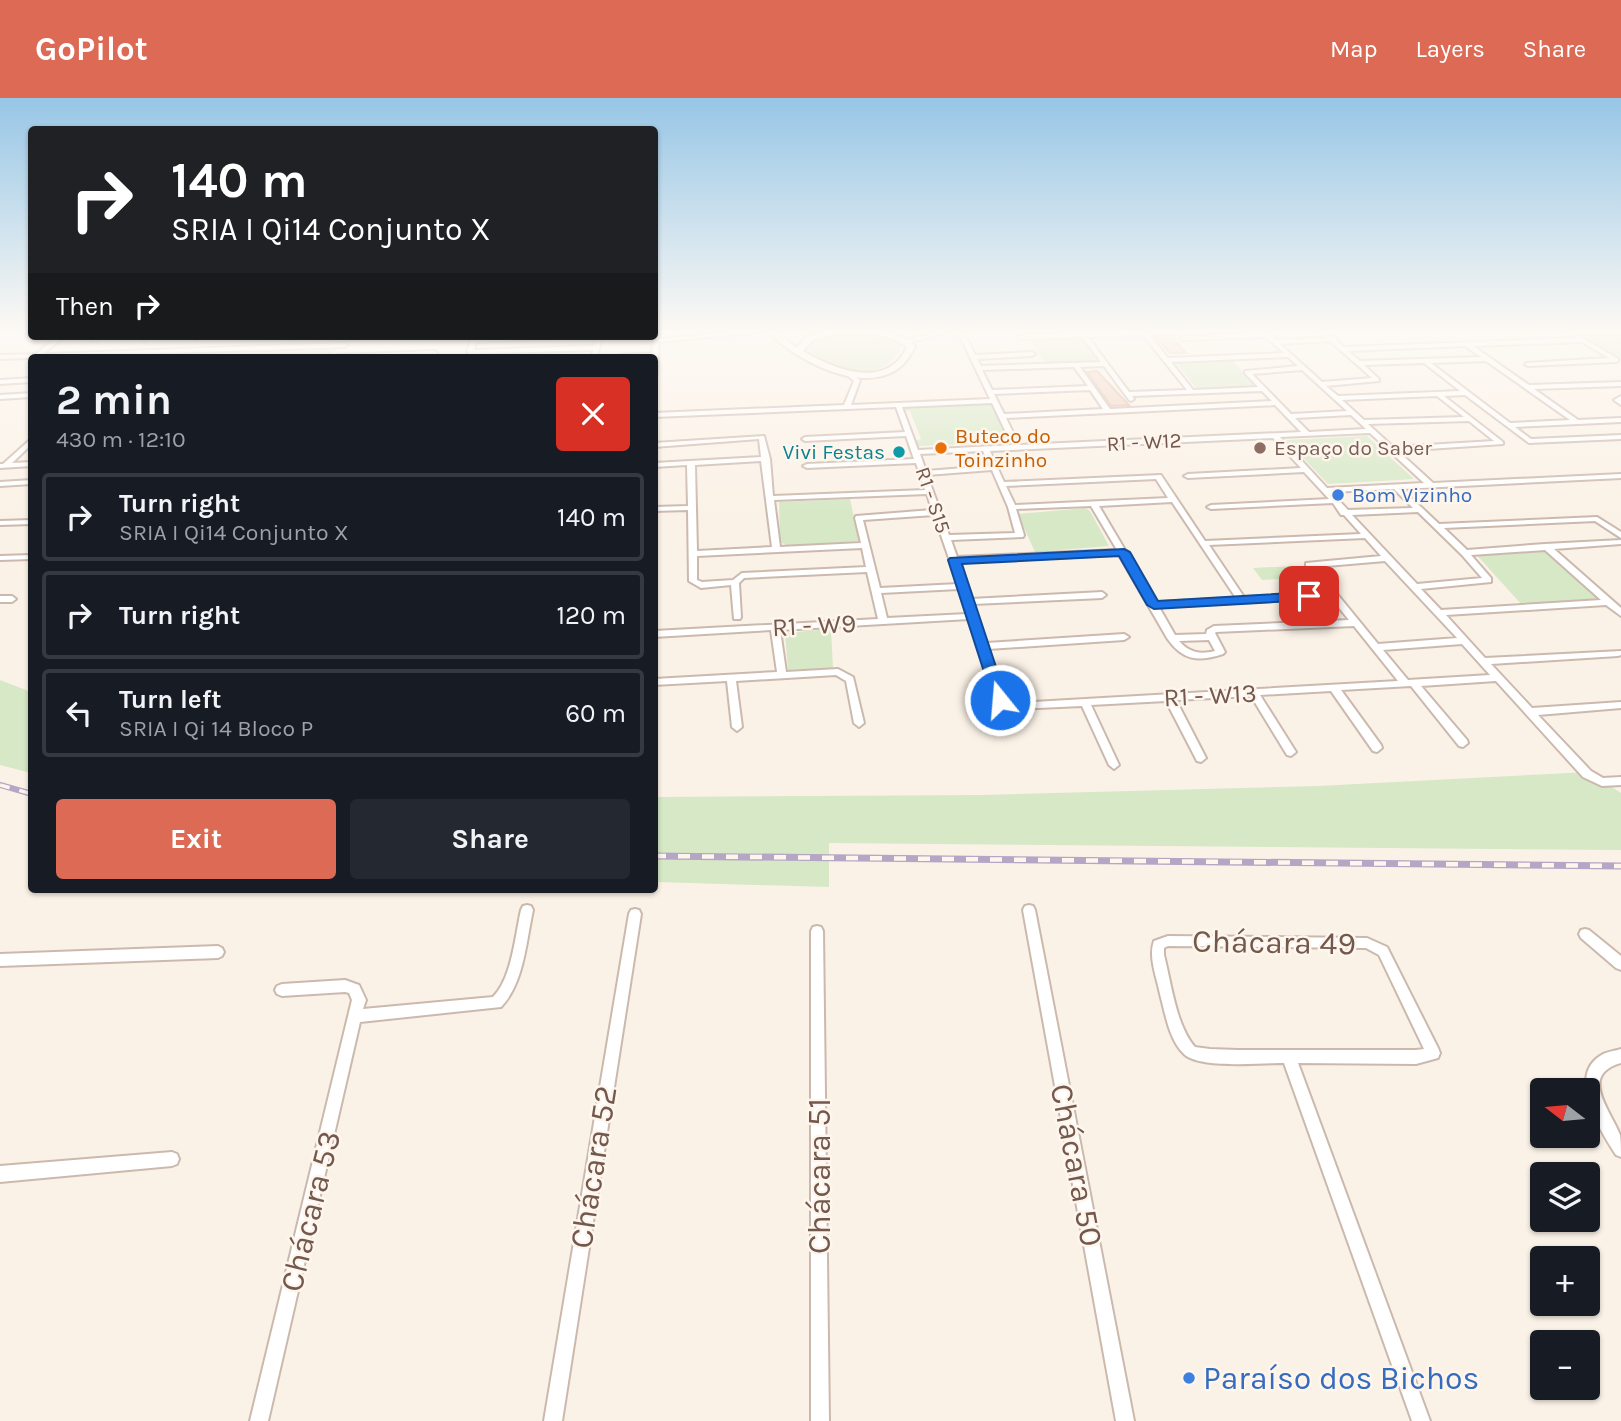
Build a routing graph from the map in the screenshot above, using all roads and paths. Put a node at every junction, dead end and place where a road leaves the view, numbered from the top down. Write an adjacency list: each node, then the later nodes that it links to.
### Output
1 (854, 392): 21 (street)
2 (857, 392): 21 (street)
3 (991, 392): 4 (street); 17 (street)
4 (998, 392)
5 (1095, 392): 23 (street)
6 (1175, 392): 11 (street)
7 (1265, 392): 18 (street)
8 (1329, 392): 16 (street)
9 (1534, 392): 31 (street)
10 (1467, 393): 12 (street); 32 (street)
11 (1128, 394): 22 (street)
12 (1438, 394): 16 (street); 28 (street)
13 (11, 396): 14 (street); 15 (street); 20 (street)
14 (28, 396)
15 (0, 397)
16 (1336, 398): 24 (street)
17 (995, 401): 19 (street); 26 (street)
18 (1277, 403): 22 (street); 27 (street)
19 (898, 404): 21 (street); 34 (street, R1 - S15)
20 (0, 405)
21 (850, 406): 25 (street)
22 (1140, 409): 23 (street)
23 (1108, 411): 26 (street)
24 (1352, 413): 27 (street); 30 (street)
25 (658, 415)
26 (1003, 416): 41 (street)
27 (1289, 416): 35 (street)
28 (1469, 419): 30 (street); 43 (street)
29 (1621, 420): 31 (street)
30 (1362, 422): 33 (street)
31 (1577, 422): 32 (street)
32 (1508, 425): 37 (street)
33 (1372, 431): 35 (street, R1 - W12); 43 (street)
34 (909, 434): 38 (street); 44 (street, R1 - S15)
35 (1307, 434): 36 (street, R1 - W12)
36 (1275, 436): 41 (street, R1 - W12); 52 (street)
37 (1621, 437)
38 (805, 439)
39 (28, 443): 49 (street)
40 (658, 445): 45 (street)
41 (1017, 448): 42 (street, R1 - W12)
42 (986, 449): 44 (street, R1 - W12); 51 (street)
43 (1391, 449): 59 (street)
44 (917, 456): 50 (street, R1 - W12); 53 (street, R1 - S15)
45 (766, 458): 46 (street); 63 (street)
46 (691, 463): 48 (street); 68 (street)
47 (28, 464): 49 (street)
48 (658, 465)
49 (2, 466)
50 (807, 466)
51 (994, 468): 53 (street); 58 (street)
52 (1306, 470): 55 (street); 61 (street)
53 (923, 473): 62 (street, R1 - S15)
54 (1621, 476): 59 (street)
55 (1188, 477)
56 (28, 481): 57 (street)
57 (0, 484)
58 (1002, 484): 64 (street); 67 (street)
59 (1431, 485): 60 (street)
60 (1396, 487): 61 (street); 71 (street)
61 (1324, 490): 65 (street)
62 (930, 492): 63 (street); 72 (street, R1 - S15)
63 (770, 498): 83 (street)
64 (1174, 500): 66 (street); 80 (street)
65 (1334, 501): 69 (street); 73 (street)
66 (1094, 503): 67 (street); 84 (street)
67 (1012, 507): 78 (street)
68 (692, 508): 70 (street); 86 (street)
69 (1211, 508)
70 (658, 509)
71 (1420, 510): 73 (street); 76 (street)
72 (937, 512): 78 (street, R1 - S15); 81 (street)
73 (1345, 513): 77 (street)
74 (28, 522): 75 (street)
75 (0, 523)
76 (1437, 526): 79 (street); 85 (street)
77 (1366, 536): 80 (street); 89 (street)
78 (946, 538): 90 (street, R1 - S15)
79 (1621, 539): 82 (street)
80 (1204, 543): 100 (street)
81 (863, 545): 83 (street); 91 (street)
82 (1545, 546): 85 (street); 102 (street)
83 (776, 550): 86 (street)
84 (1124, 552): 90 (street); 103 (street)
85 (1465, 553): 94 (street)
86 (692, 554): 92 (street)
87 (28, 557): 88 (street)
88 (0, 558)
89 (1386, 558): 94 (street); 97 (street)
90 (954, 560): 93 (street, R1 - S15)
91 (869, 569): 92 (street); 95 (street)
92 (735, 582): 107 (street)
93 (963, 586): 95 (street); 101 (street, R1 - S15)
94 (1413, 587): 104 (street)
95 (875, 591): 108 (street)
96 (1102, 595): 101 (street)
97 (1334, 595): 100 (street); 109 (street)
98 (0, 599): 99 (street)
99 (12, 599)
100 (1241, 600): 103 (street)
101 (968, 602): 106 (street, R1 - S15)
102 (1608, 602): 104 (street); 105 (street)
103 (1154, 605): 114 (street)
104 (1437, 613): 115 (street)
105 (1621, 613)
106 (973, 616): 108 (street, R1 - W9); 116 (street, R1 - S15)
107 (737, 617)
108 (883, 621): 110 (street, R1 - W9)
109 (1357, 623): 112 (street); 117 (street)
110 (775, 627): 111 (street, R1 - W9); 120 (street)
111 (658, 634)
112 (1212, 636): 114 (street); 114 (street)
113 (1124, 637): 116 (street)
114 (1172, 638)
115 (1462, 641): 117 (street); 119 (street)
116 (983, 646): 130 (street, R1 - S15)
117 (1376, 647): 124 (street)
118 (1618, 653): 119 (street)
119 (1480, 661): 122 (street)
120 (782, 674): 121 (street); 132 (street)
121 (731, 678): 123 (street); 133 (street)
122 (1497, 678): 124 (street, R1 - W13); 131 (street)
123 (658, 682)
124 (1410, 683): 125 (street, R1 - W13); 134 (street)
125 (1334, 688): 126 (street, R1 - W13); 135 (street)
126 (1254, 693): 127 (street, R1 - W13); 136 (street)
127 (1169, 697): 128 (street, R1 - W13); 137 (street)
128 (1086, 702): 130 (street, R1 - W13); 138 (street)
129 (1621, 705): 131 (street)
130 (1015, 706)
131 (1528, 712): 139 (street)
132 (859, 723)
133 (737, 727)
134 (1463, 743)
135 (1377, 748)
136 (1291, 752)
137 (1201, 758)
138 (1114, 765)
139 (1621, 781)
140 (1029, 909): 158 (street, Chácara 50)
141 (527, 910): 149 (street)
142 (635, 914): 156 (street, Chácara 52)
143 (817, 931): 157 (street, Chácara 51)
144 (1585, 934): 147 (street)
145 (218, 952): 146 (street)
146 (0, 960)
147 (1621, 964)
148 (282, 990): 149 (street, Chácara 53)
149 (358, 1016): 155 (street, Chácara 53)
150 (1289, 1056): 150 (street, Chácara 49); 159 (street)
151 (1621, 1056): 152 (street)
152 (1621, 1150)
153 (172, 1160): 154 (street)
154 (0, 1174)
155 (259, 1421)
156 (553, 1421)
157 (820, 1421)
158 (1125, 1421)
159 (1421, 1421)

